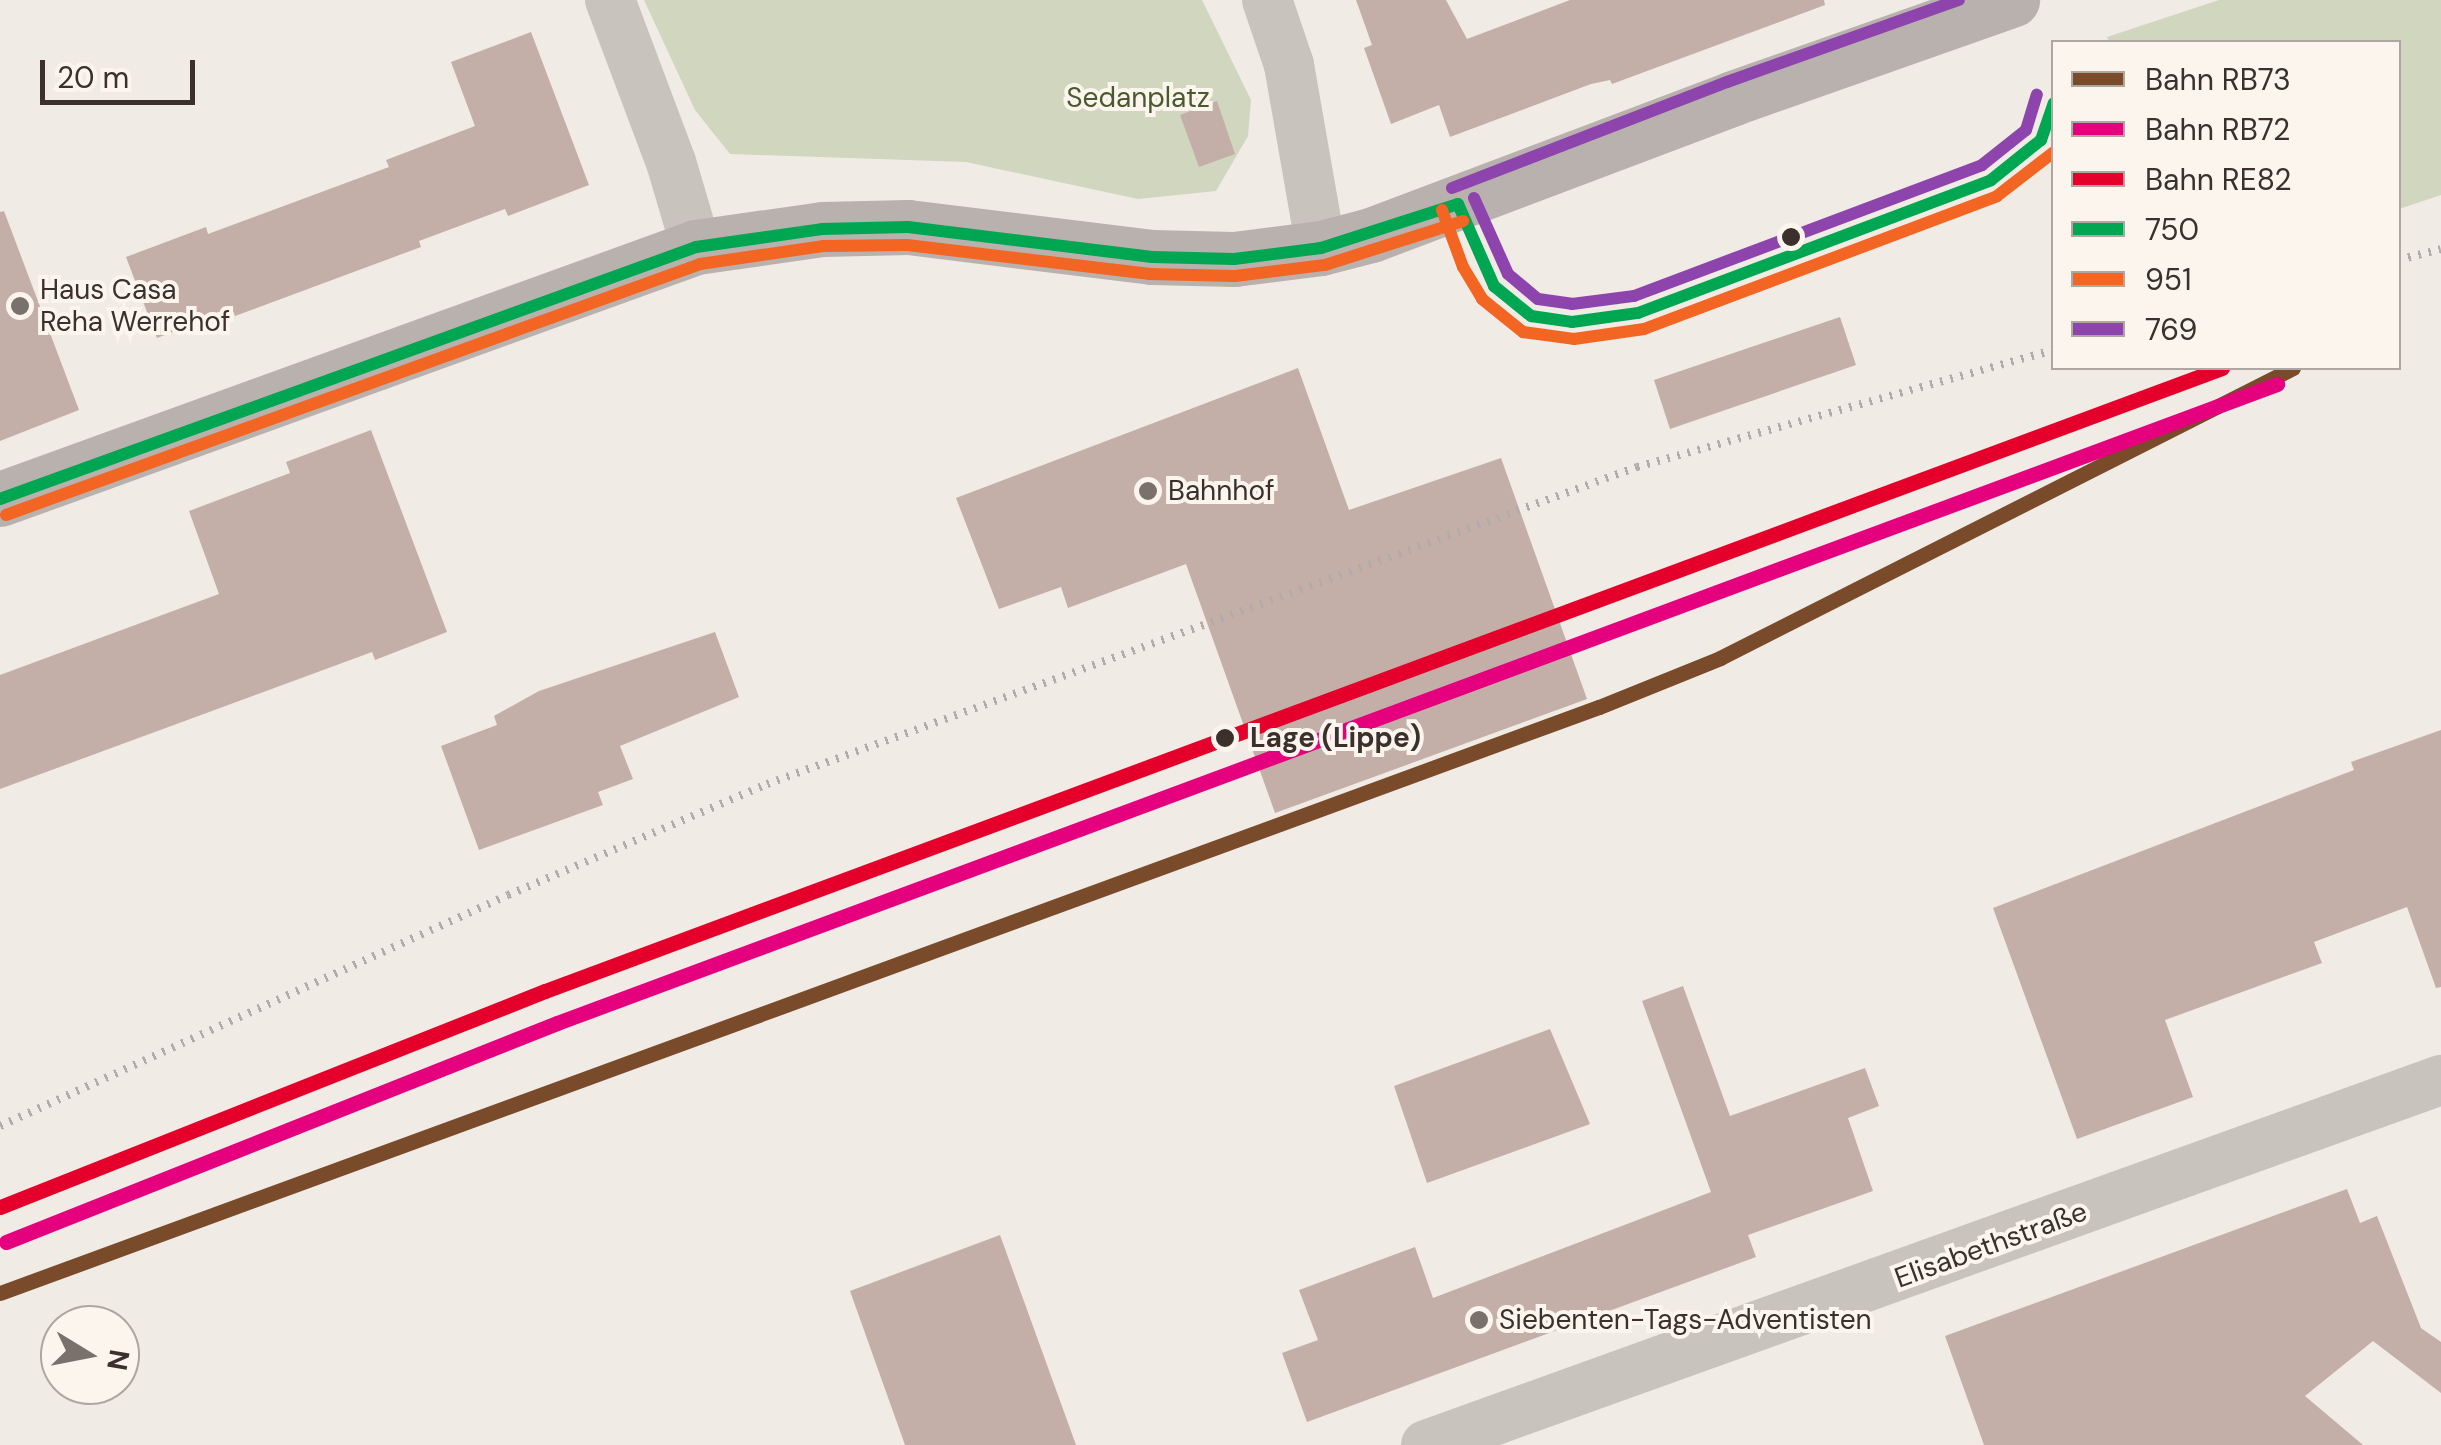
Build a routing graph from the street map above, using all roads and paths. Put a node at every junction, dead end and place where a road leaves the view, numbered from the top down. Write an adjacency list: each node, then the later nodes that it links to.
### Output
1 (610, 0): 4 (street)
2 (1267, 0): 5 (street)
3 (2012, 0): 5 (main road)
4 (696, 247): 5 (main road); 6 (main road)
5 (1322, 248)
6 (0, 499)
7 (2441, 1080): 8 (street, Elisabethstraße)
8 (1426, 1445)

